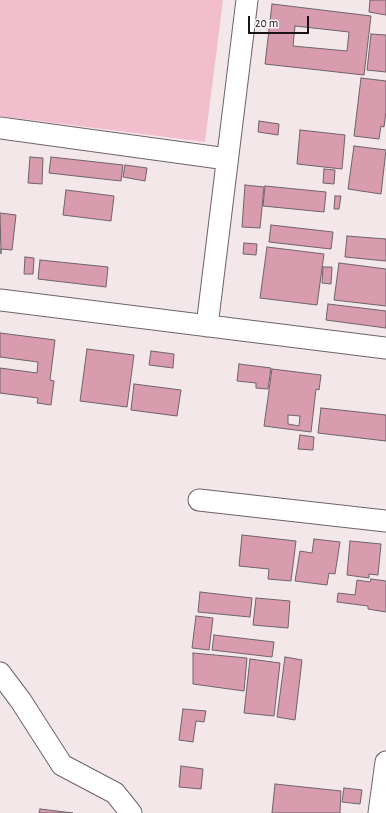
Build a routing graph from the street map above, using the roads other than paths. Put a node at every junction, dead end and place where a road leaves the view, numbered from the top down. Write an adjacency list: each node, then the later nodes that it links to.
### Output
1 (247, 0): 3 (street)
2 (0, 128): 3 (street)
3 (227, 159): 5 (street)
4 (0, 300): 5 (street)
5 (207, 326): 6 (street)
6 (386, 348)
7 (199, 500): 8 (street)
8 (386, 521)
9 (0, 673): 11 (street)
10 (386, 762): 12 (street)
11 (131, 813)
12 (379, 813)

